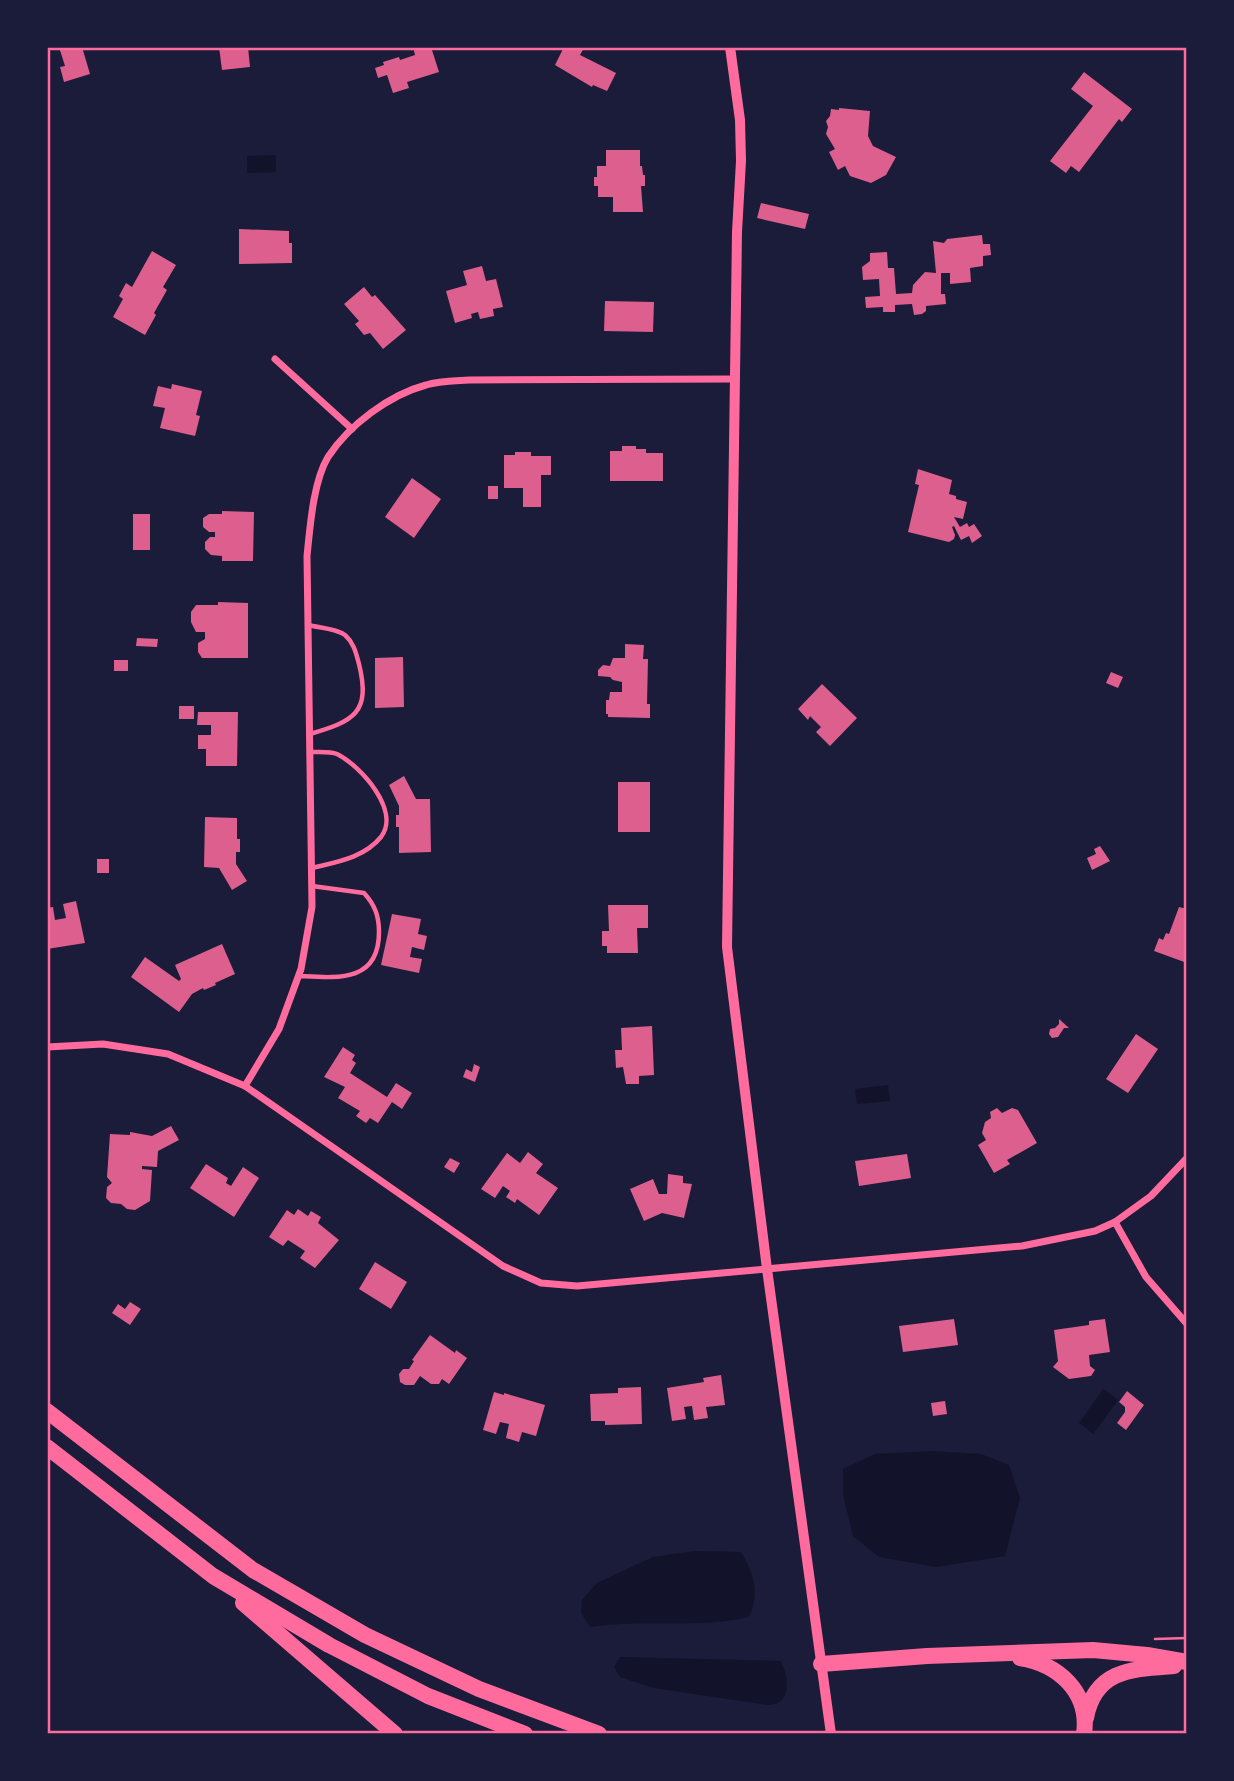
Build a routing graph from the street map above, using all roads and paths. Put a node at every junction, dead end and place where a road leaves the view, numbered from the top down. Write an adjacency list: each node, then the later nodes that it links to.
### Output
1 (730, 47): 3 (street)
2 (275, 359): 4 (street)
3 (735, 379): 4 (street); 15 (street)
4 (352, 429): 5 (street)
5 (308, 625): 6 (street); 6 (lane)
6 (309, 735): 7 (street)
7 (310, 752): 8 (street); 8 (lane)
8 (311, 868): 9 (street)
9 (312, 886): 10 (street); 10 (lane)
10 (298, 976): 12 (street)
11 (47, 1047): 12 (street)
12 (245, 1086): 15 (street)
13 (1187, 1158): 14 (street)
14 (1115, 1222): 15 (street); 16 (street)
15 (767, 1269): 21 (street)
16 (1187, 1324)
17 (47, 1411): 26 (highway)
18 (47, 1447): 19 (highway)
19 (213, 1576): 24 (highway); 25 (highway)
20 (979, 1655): 21 (highway); 22 (highway); 23 (highway)
21 (821, 1664): 27 (street)
22 (1187, 1664): 23 (highway)
23 (1085, 1729)
24 (395, 1734)
25 (525, 1734)
26 (599, 1734)
27 (831, 1734)

